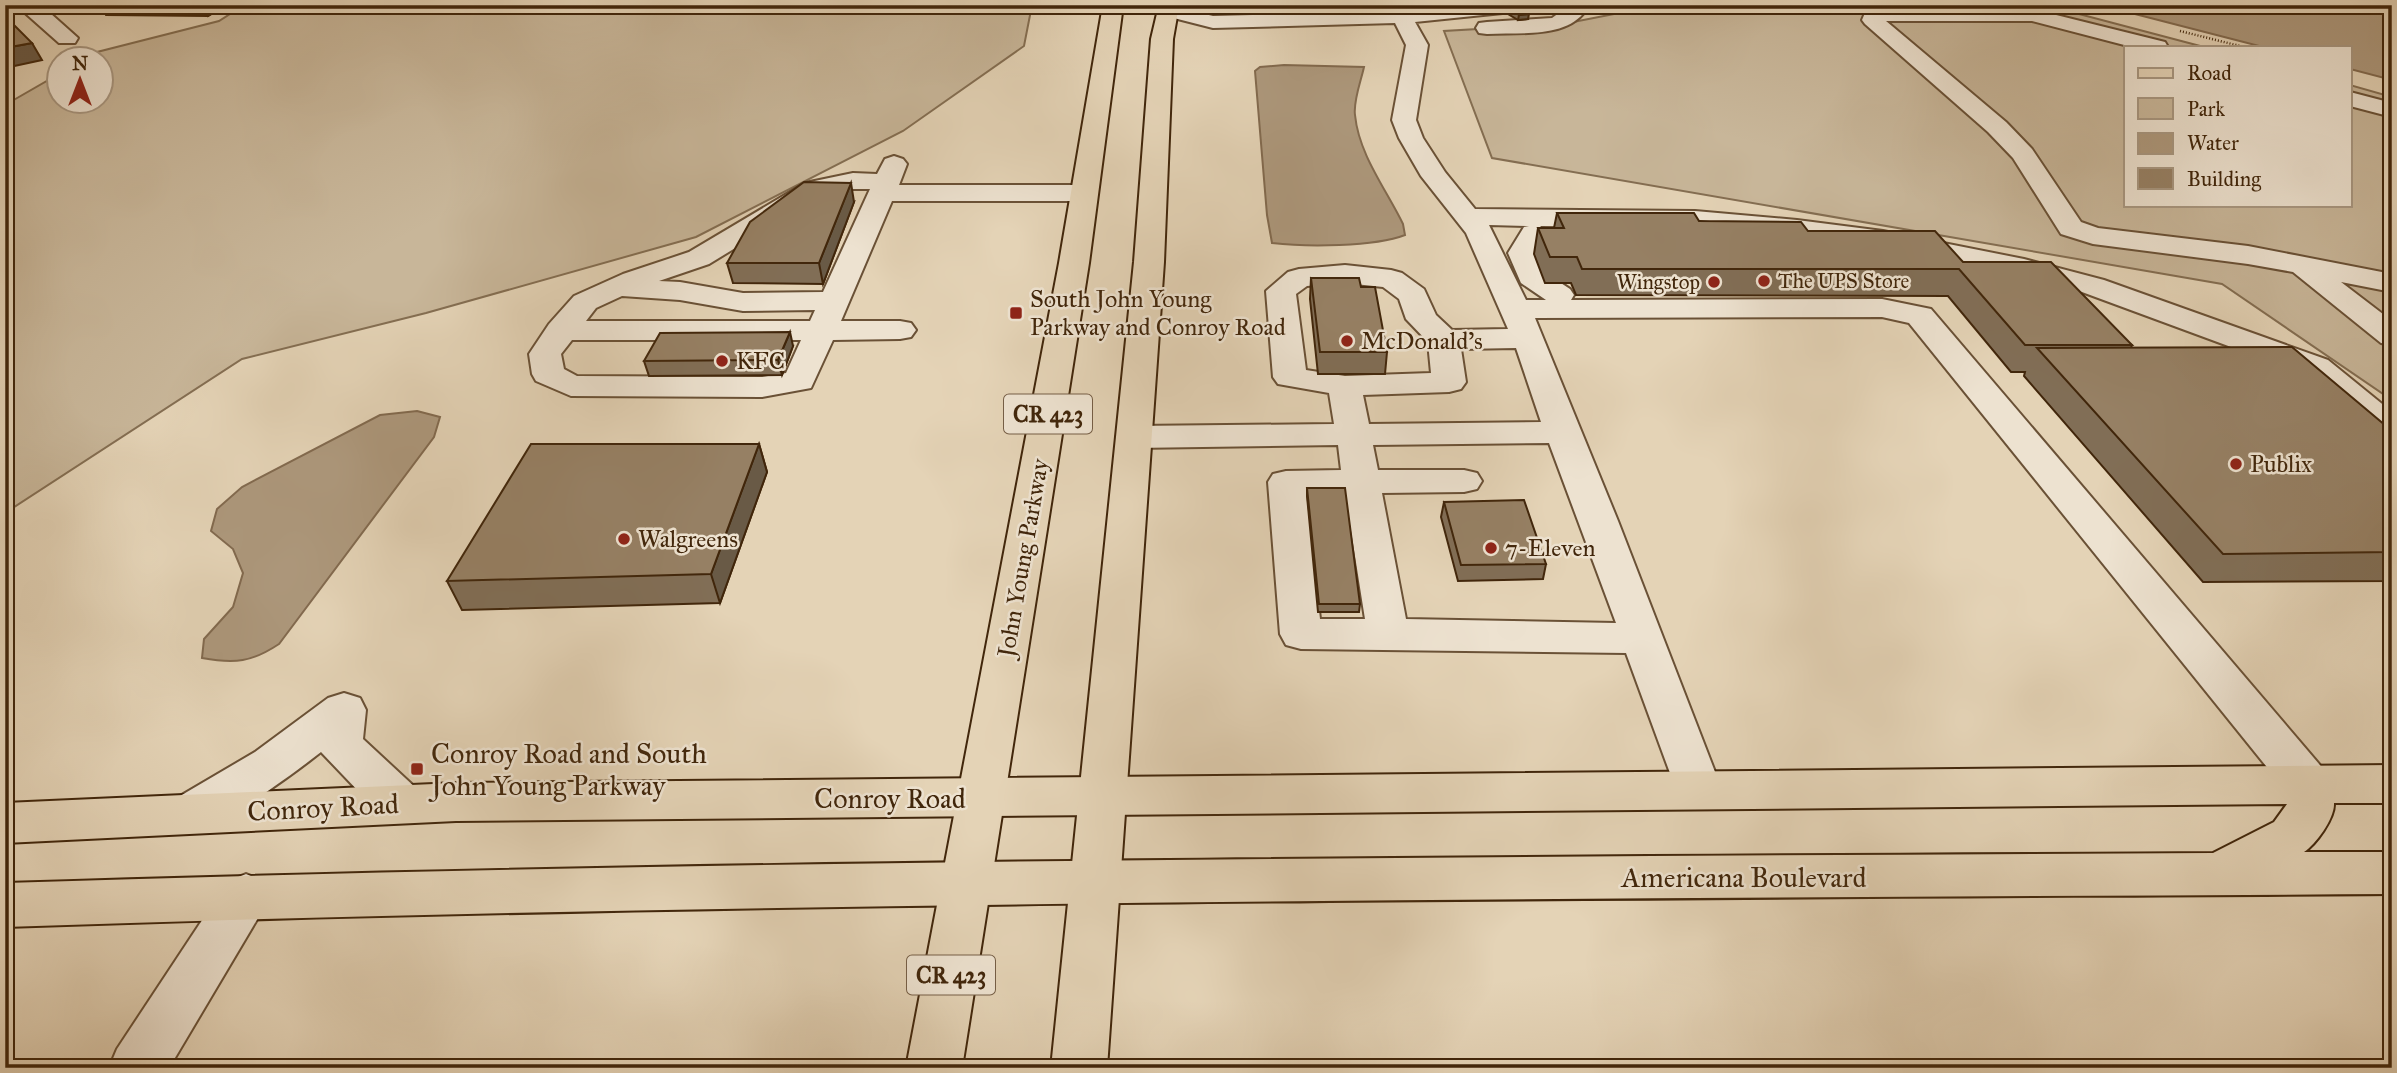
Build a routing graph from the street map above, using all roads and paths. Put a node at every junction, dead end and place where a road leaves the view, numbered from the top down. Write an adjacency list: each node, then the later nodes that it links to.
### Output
1 (5, 6): 5 (street)
2 (59, 8): 5 (street)
3 (1169, 8): 7 (street); 8 (main road, John Young Parkway / CR 423)
4 (1546, 10): 7 (street); 7 (street)
5 (36, 13): 6 (street); 9 (street)
6 (5, 20)
7 (1403, 23): 10 (street); 17 (street)
8 (1134, 31): 11 (street); 16 (main road, John Young Parkway / CR 423); 34 (main road, John Young Parkway / CR 423)
9 (67, 38)
10 (1324, 40)
11 (1299, 41)
12 (2153, 46): 19 (street)
13 (2352, 100): 14 (street)
14 (2392, 110)
15 (887, 179): 16 (street); 21 (street); 23 (street)
16 (1085, 192): 43 (main road, John Young Parkway / CR 423)
17 (1467, 217): 18 (street); 24 (street)
18 (1534, 235): 22 (street); 31 (street)
19 (2300, 265): 20 (street); 29 (street)
20 (2392, 282)
21 (613, 289): 23 (street); 27 (street)
22 (1560, 296): 24 (street); 39 (street)
23 (836, 301): 28 (street)
24 (1522, 324): 26 (street); 32 (street)
25 (900, 330): 28 (street)
26 (1433, 330): 30 (street); 30 (street)
27 (560, 331): 28 (street); 28 (street)
28 (822, 331)
29 (2392, 336)
30 (1345, 387): 33 (street)
31 (2392, 430)
32 (1562, 432): 33 (street); 38 (street)
33 (1355, 436): 34 (street); 36 (street)
34 (1134, 437): 42 (main road, John Young Parkway / CR 423)
35 (1464, 481): 36 (street)
36 (1363, 541): 37 (street); 37 (street)
37 (1388, 634): 38 (street)
38 (1641, 638): 41 (street)
39 (2308, 784): 40 (main road); 41 (main road); 48 (main road)
40 (2392, 784)
41 (1698, 790): 42 (main road)
42 (1103, 796): 43 (main road, Conroy Road); 49 (main road, John Young Parkway / CR 423)
43 (981, 797): 44 (main road, Conroy Road); 50 (main road, John Young Parkway / CR 423)
44 (401, 804): 45 (main road, Conroy Road); 45 (street)
45 (192, 813): 46 (main road, Conroy Road)
46 (5, 822)
47 (2392, 873): 48 (main road, Americana Boulevard)
48 (2218, 874): 49 (main road, Americana Boulevard)
49 (1096, 881): 50 (main road); 55 (main road, John Young Parkway / CR 423)
50 (967, 882): 51 (main road); 54 (main road, John Young Parkway / CR 423)
51 (246, 896): 52 (main road); 53 (street)
52 (5, 905)
53 (137, 1068)
54 (934, 1068)
55 (1079, 1068)

